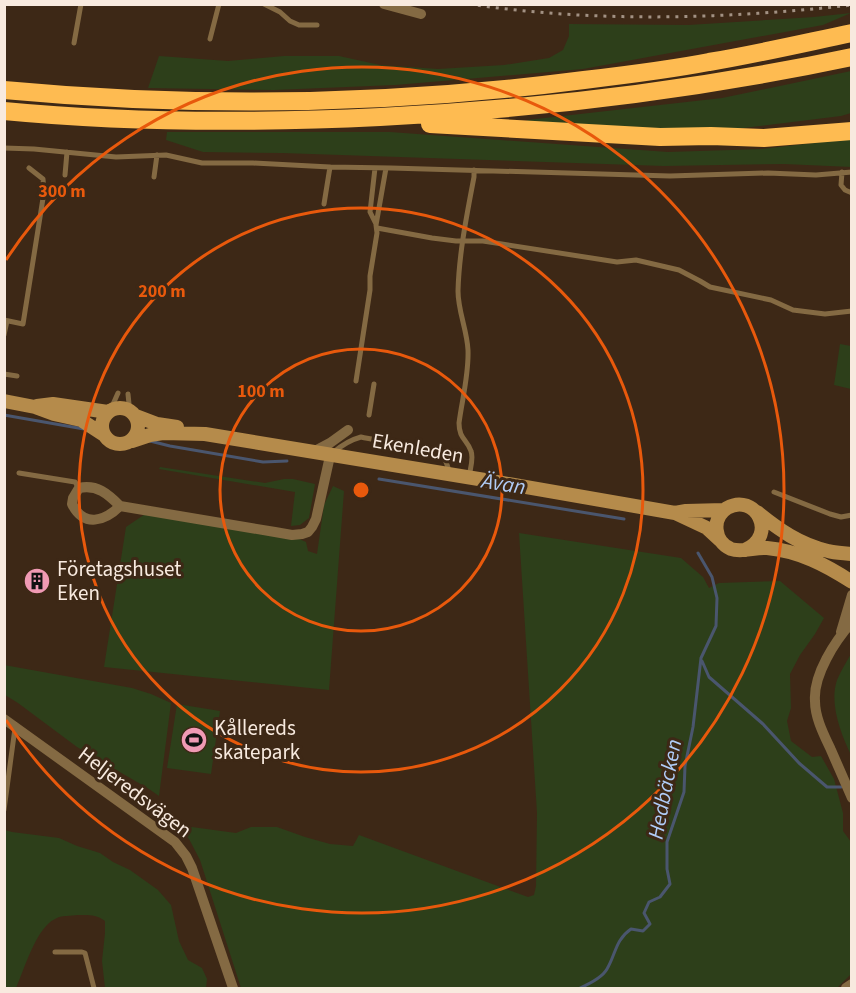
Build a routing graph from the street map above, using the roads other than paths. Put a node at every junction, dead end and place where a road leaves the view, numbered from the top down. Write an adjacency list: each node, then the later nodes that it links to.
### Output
1 (81, 4): 9 (lane)
2 (219, 4): 8 (lane)
3 (264, 4): 6 (lane)
4 (384, 4): 5 (street)
5 (421, 14)
6 (317, 26)
7 (852, 33): 11 (highway)
8 (210, 39)
9 (74, 43)
10 (852, 57): 13 (highway)
11 (4, 90)
12 (4, 111): 13 (highway)
13 (345, 119): 16 (highway)
14 (852, 119): 16 (highway)
15 (852, 131): 16 (highway)
16 (718, 136)
17 (4, 148): 18 (lane)
18 (67, 152): 19 (lane); 27 (lane)
19 (157, 155): 20 (lane); 28 (lane)
20 (330, 167): 22 (lane); 30 (lane)
21 (29, 168): 34 (lane)
22 (375, 168): 23 (lane); 31 (lane)
23 (386, 168): 24 (lane); 31 (lane)
24 (474, 170): 25 (lane); 32 (lane)
25 (842, 172): 26 (lane); 29 (lane)
26 (852, 172)
27 (64, 176)
28 (154, 177)
29 (852, 193)
30 (324, 204)
31 (377, 226): 32 (lane); 38 (lane)
32 (463, 241): 33 (lane); 55 (lane)
33 (852, 311)
34 (6, 320): 35 (lane)
35 (4, 335)
36 (4, 374): 37 (lane)
37 (17, 376)
38 (356, 381)
39 (374, 384): 46 (lane)
40 (118, 393): 44 (lane)
41 (128, 394): 45 (lane)
42 (4, 400): 43 (street, Ekenleden)
43 (35, 407): 44 (street, Ekenleden); 49 (street, Ekenleden)
44 (109, 412): 45 (street, Ekenleden); 49 (street)
45 (134, 415): 48 (street, Ekenleden); 50 (street)
46 (369, 415)
47 (348, 430): 51 (street)
48 (205, 434): 50 (street, Ekenleden); 51 (street, Ekenleden)
49 (104, 435): 50 (street, Ekenleden)
50 (132, 441)
51 (313, 452): 52 (street, Ekenleden)
52 (330, 456): 54 (street, Ekenleden); 54 (lane); 58 (street)
53 (19, 473): 56 (lane)
54 (450, 475): 55 (street, Ekenleden)
55 (469, 478): 61 (street, Ekenleden)
56 (79, 488): 58 (street); 58 (street)
57 (774, 492): 62 (lane)
58 (120, 506)
59 (724, 510): 60 (street); 61 (street, Ekenleden); 63 (street)
60 (755, 511): 64 (street); 65 (street)
61 (675, 513): 63 (street, Ekenleden)
62 (852, 515)
63 (720, 540): 64 (street)
64 (745, 550): 66 (street)
65 (852, 554)
66 (852, 582)
67 (852, 595): 69 (street)
68 (852, 622): 69 (street)
69 (840, 635): 72 (street)
70 (4, 719): 71 (street, Heljeredsvägen)
71 (15, 726): 73 (lane); 77 (street, Heljeredsvägen)
72 (852, 798)
73 (4, 810)
74 (55, 952): 76 (lane)
75 (852, 984): 78 (street)
76 (94, 988)
77 (232, 988)
78 (846, 988)

